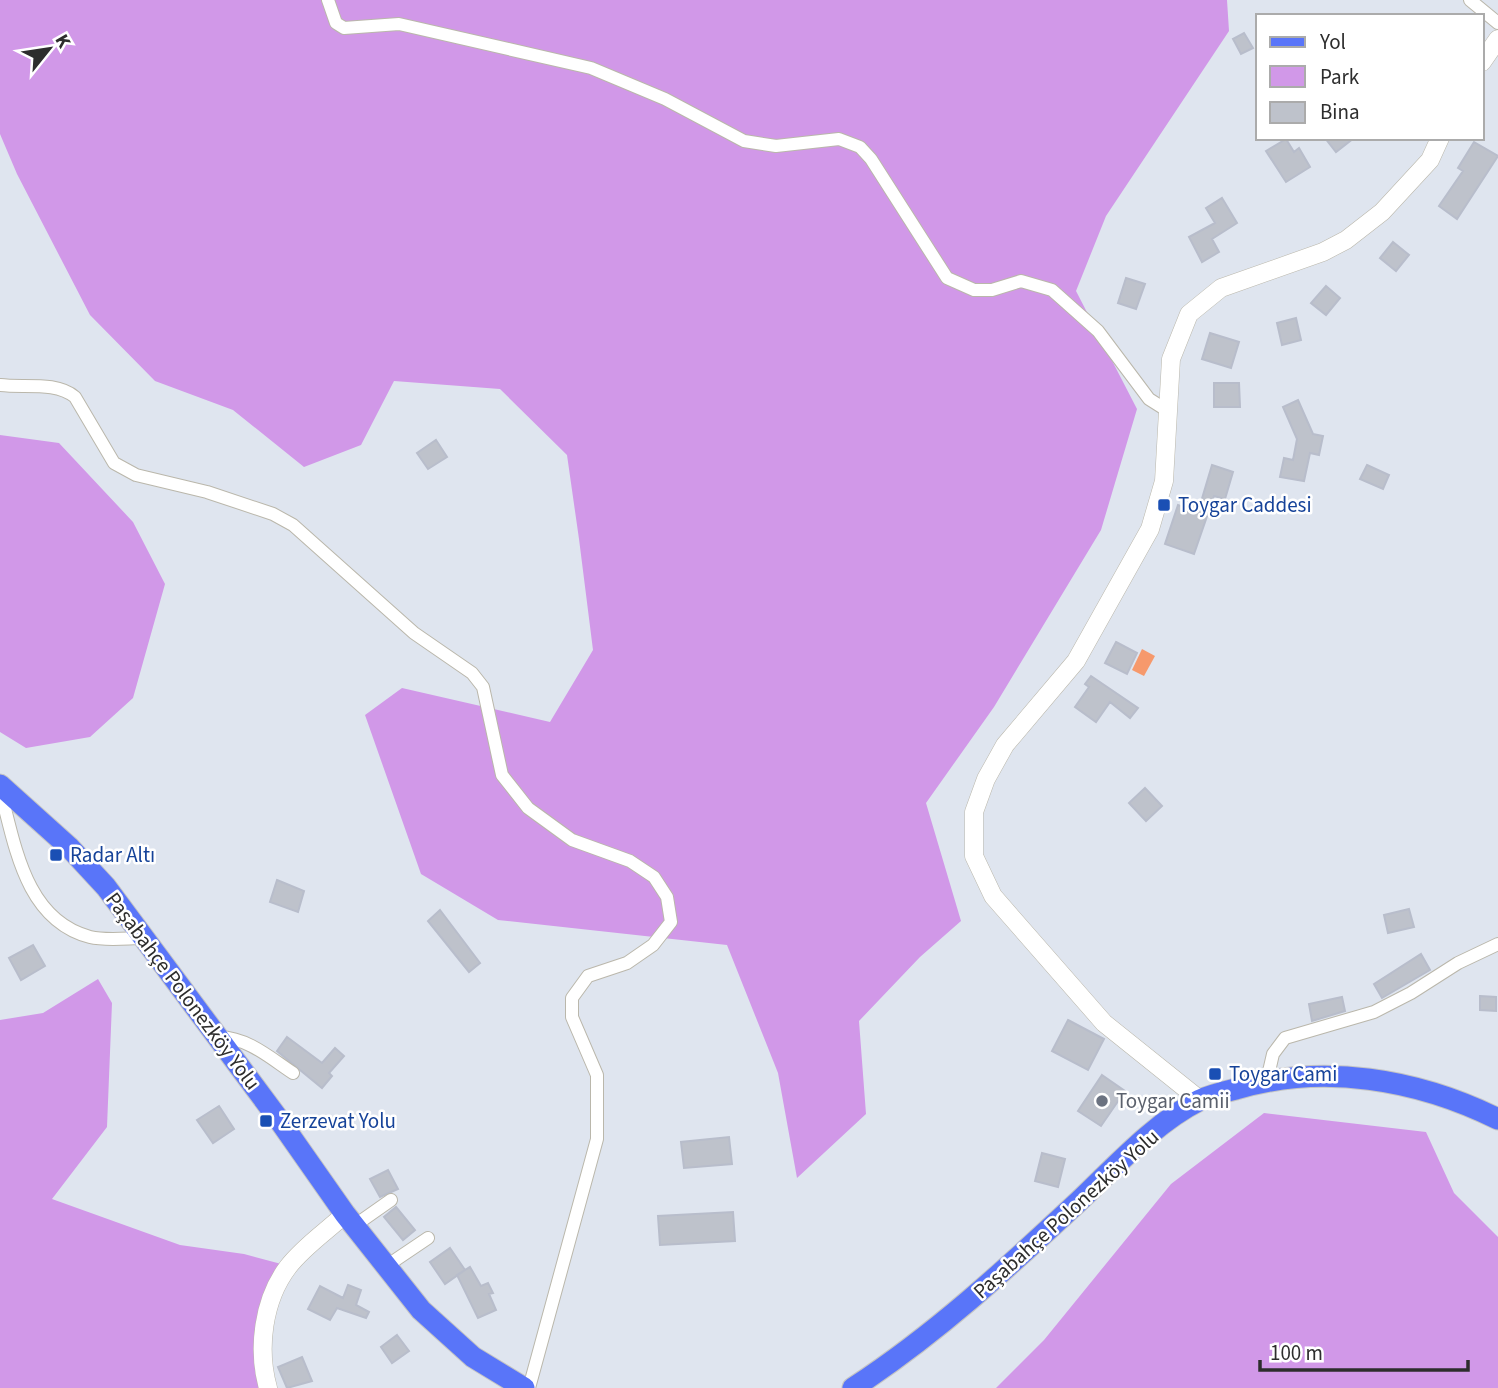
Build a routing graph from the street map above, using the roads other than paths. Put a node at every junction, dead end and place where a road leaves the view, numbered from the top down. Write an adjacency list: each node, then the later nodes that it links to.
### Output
1 (328, 0): 8 (street)
2 (1469, 0): 3 (street)
3 (1498, 23)
4 (1498, 39): 5 (main road)
5 (1484, 59)
6 (1439, 140): 8 (main road)
7 (0, 385): 22 (street)
8 (1168, 411): 15 (main road)
9 (0, 787): 10 (main road, Paşabahçe Polonezköy Yolu); 10 (street)
10 (144, 938): 12 (main road, Paşabahçe Polonezköy Yolu)
11 (1498, 944): 14 (street)
12 (219, 1037): 13 (street); 18 (main road, Paşabahçe Polonezköy Yolu)
13 (293, 1073)
14 (1267, 1080): 15 (main road, Paşabahçe Polonezköy Yolu); 16 (main road, Paşabahçe Polonezköy Yolu)
15 (1200, 1100): 23 (main road, Paşabahçe Polonezköy Yolu)
16 (1498, 1119)
17 (391, 1200): 18 (street)
18 (349, 1220): 20 (main road, Paşabahçe Polonezköy Yolu); 21 (main road)
19 (428, 1238): 20 (street)
20 (385, 1267): 22 (main road, Paşabahçe Polonezköy Yolu)
21 (268, 1388)
22 (526, 1388)
23 (853, 1388)

